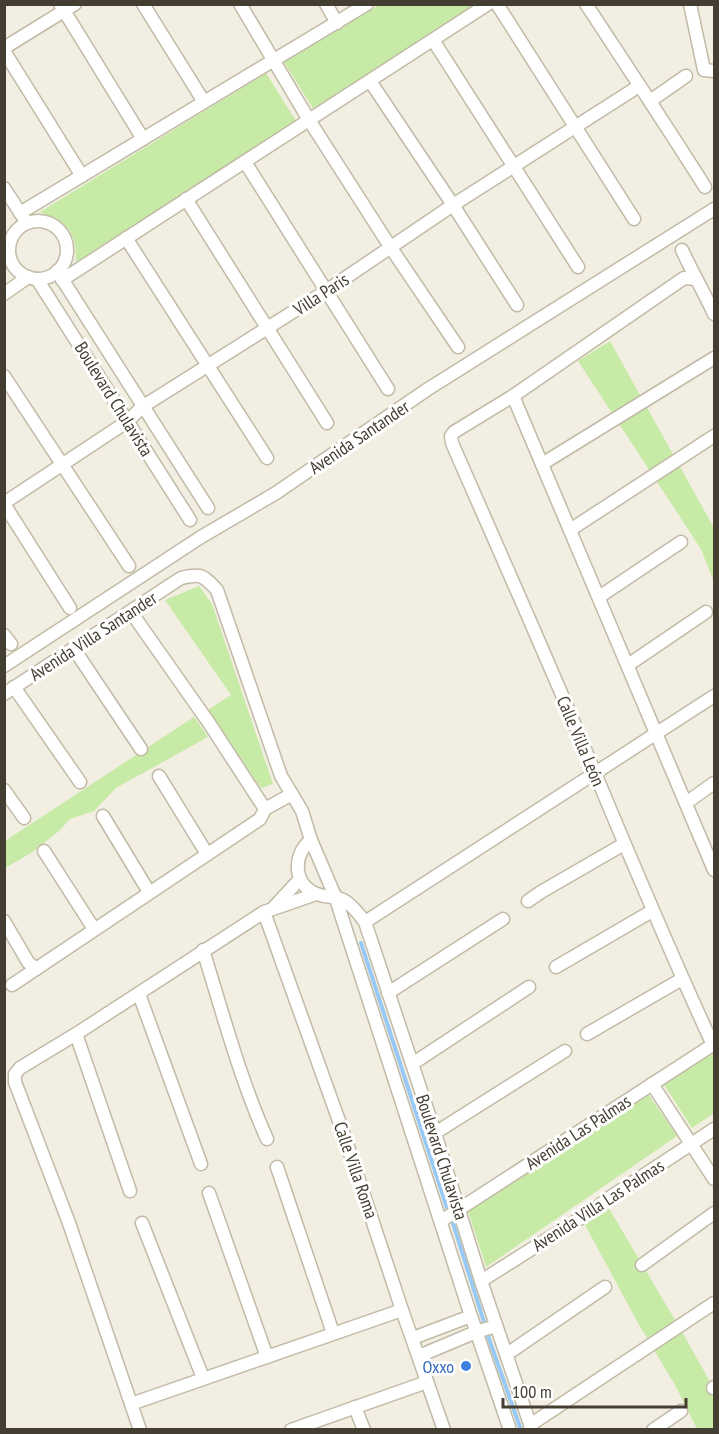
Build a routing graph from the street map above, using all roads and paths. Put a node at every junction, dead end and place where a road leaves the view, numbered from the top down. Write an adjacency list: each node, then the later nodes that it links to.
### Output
1 (143, 4): 19 (street)
2 (240, 4): 13 (street)
3 (326, 4): 10 (street)
4 (367, 4): 10 (street)
5 (488, 4): 11 (street)
6 (497, 4): 21 (street)
7 (586, 4): 17 (street)
8 (690, 4): 14 (street)
9 (66, 7): 12 (street); 22 (street)
10 (337, 23): 13 (street)
11 (433, 40): 16 (street); 24 (street)
12 (4, 49): 25 (street)
13 (274, 61): 19 (street); 20 (street)
14 (709, 71)
15 (687, 76): 18 (street)
16 (370, 81): 20 (street); 29 (street)
17 (639, 86): 18 (street); 21 (street, Villa Paris)
18 (650, 101): 26 (street)
19 (204, 102): 22 (street)
20 (309, 120): 23 (street); 36 (street)
21 (575, 127): 24 (street, Villa Paris); 32 (street)
22 (143, 139): 25 (street)
23 (245, 162): 28 (street); 42 (street)
24 (514, 166): 29 (street, Villa Paris); 38 (street)
25 (82, 176): 31 (street)
26 (705, 187)
27 (4, 188): 31 (street)
28 (186, 199): 34 (street); 46 (street)
29 (453, 205): 36 (street, Villa Paris); 44 (street)
30 (714, 209): 73 (street, Avenida Santander)
31 (23, 218): 35 (street); 39 (street)
32 (634, 219)
33 (4, 223): 35 (street, Boulevard Chulavista)
34 (126, 238): 39 (street); 49 (street)
35 (9, 244): 40 (street, Boulevard Chulavista)
36 (391, 248): 42 (street, Villa Paris); 47 (street)
37 (682, 250): 41 (street)
38 (579, 267)
39 (60, 276): 40 (street); 53 (street, Boulevard Chulavista)
40 (32, 278): 43 (street); 54 (street, Boulevard Chulavista)
41 (696, 279): 45 (street); 52 (street)
42 (326, 291): 46 (street, Villa Paris); 51 (street)
43 (4, 294)
44 (517, 305)
45 (714, 314)
46 (267, 328): 49 (street, Villa Paris); 55 (street)
47 (458, 347)
48 (714, 358): 58 (street)
49 (208, 365): 53 (street, Villa Paris); 57 (street)
50 (4, 376): 59 (street)
51 (388, 388)
52 (513, 396): 58 (street); 78 (street, Calle Villa León)
53 (142, 407): 54 (street, Villa Paris); 61 (street, Boulevard Chulavista)
54 (128, 421): 59 (street, Villa Paris); 62 (street, Boulevard Chulavista)
55 (327, 423)
56 (714, 436): 63 (street)
57 (267, 458)
58 (542, 464): 63 (street)
59 (63, 465): 60 (street, Villa Paris); 65 (street)
60 (4, 504): 68 (street)
61 (208, 508)
62 (190, 520)
63 (570, 530): 67 (street)
64 (681, 542): 67 (street)
65 (129, 566)
66 (181, 578): 69 (street, Avenida Villa Santander); 83 (street, Boulevard Chulavista)
67 (599, 597): 72 (street)
68 (70, 608)
69 (131, 612): 71 (street, Avenida Villa Santander); 85 (street)
70 (706, 612): 72 (street)
71 (74, 649): 74 (street, Avenida Villa Santander); 77 (street)
72 (628, 665): 76 (street)
73 (4, 666)
74 (9, 690): 80 (street)
75 (714, 696): 76 (street)
76 (657, 734): 78 (street); 84 (street)
77 (141, 749)
78 (595, 773): 89 (street, Calle Villa León); 102 (street)
79 (159, 776): 91 (street)
80 (80, 782)
81 (714, 783): 84 (street)
82 (4, 790): 87 (street)
83 (292, 794): 85 (street); 88 (street, Boulevard Chulavista)
84 (686, 803): 92 (street)
85 (265, 809): 91 (street)
86 (103, 816): 94 (street)
87 (24, 818)
88 (311, 840): 93 (street); 96 (street, Boulevard Chulavista)
89 (624, 844): 97 (street); 99 (street, Calle Villa León)
90 (44, 851): 103 (street)
91 (207, 854): 94 (street)
92 (714, 867)
93 (300, 879): 95 (street); 98 (street)
94 (149, 892): 103 (street)
95 (316, 894): 96 (street); 98 (street)
96 (335, 896): 102 (street, Boulevard Chulavista); 129 (street, Boulevard Chulavista)
97 (528, 901)
98 (268, 910): 104 (street); 135 (street, Calle Villa Roma)
99 (652, 911): 105 (street); 107 (street, Calle Villa León)
100 (503, 919): 110 (street)
101 (4, 921): 106 (street)
102 (365, 922): 110 (street, Boulevard Chulavista)
103 (94, 930): 106 (street)
104 (203, 950): 111 (street); 120 (street)
105 (556, 967)
106 (36, 969): 108 (street)
107 (682, 979): 113 (street); 114 (street, Calle Villa León)
108 (12, 985)
109 (529, 987): 116 (street)
110 (388, 993): 116 (street, Boulevard Chulavista)
111 (139, 994): 112 (street); 122 (street)
112 (76, 1034): 125 (street); 146 (street)
113 (587, 1034)
114 (714, 1044): 117 (street, Avenida Las Palmas)
115 (565, 1051): 119 (street)
116 (412, 1064): 119 (street, Boulevard Chulavista)
117 (652, 1084): 121 (street); 127 (street, Avenida Las Palmas)
118 (714, 1129): 121 (street, Avenida Villa Las Palmas)
119 (435, 1133): 127 (street, Boulevard Chulavista)
120 (267, 1139)
121 (691, 1144): 124 (street); 132 (street, Avenida Villa Las Palmas)
122 (201, 1164)
123 (277, 1167): 139 (street)
124 (714, 1179)
125 (130, 1191)
126 (209, 1193): 143 (street)
127 (458, 1209): 129 (street, Avenida Las Palmas); 132 (street, Boulevard Chulavista)
128 (714, 1213): 131 (street)
129 (441, 1221): 136 (street, Boulevard Chulavista)
130 (142, 1223): 144 (street)
131 (642, 1265)
132 (481, 1281): 137 (street, Boulevard Chulavista)
133 (605, 1287): 141 (street)
134 (714, 1303): 149 (street)
135 (402, 1310): 139 (street); 140 (street, Calle Villa Roma)
136 (471, 1316): 138 (street, Boulevard Chulavista); 140 (street)
137 (496, 1326): 138 (street); 141 (street, Boulevard Chulavista)
138 (476, 1332): 142 (street); 154 (street, Boulevard Chulavista)
139 (333, 1333): 143 (street)
140 (413, 1338): 142 (street, Calle Villa Roma)
141 (507, 1354): 149 (street, Boulevard Chulavista)
142 (419, 1356): 145 (street, Calle Villa Roma)
143 (267, 1357): 144 (street)
144 (203, 1378): 146 (street)
145 (427, 1382): 147 (street); 153 (street, Calle Villa Roma)
146 (131, 1404): 151 (street)
147 (355, 1407): 150 (street); 152 (street)
148 (681, 1411): 155 (street)
149 (531, 1427)
150 (292, 1429)
151 (140, 1430)
152 (364, 1430)
153 (444, 1430)
154 (510, 1430)
155 (653, 1430)

